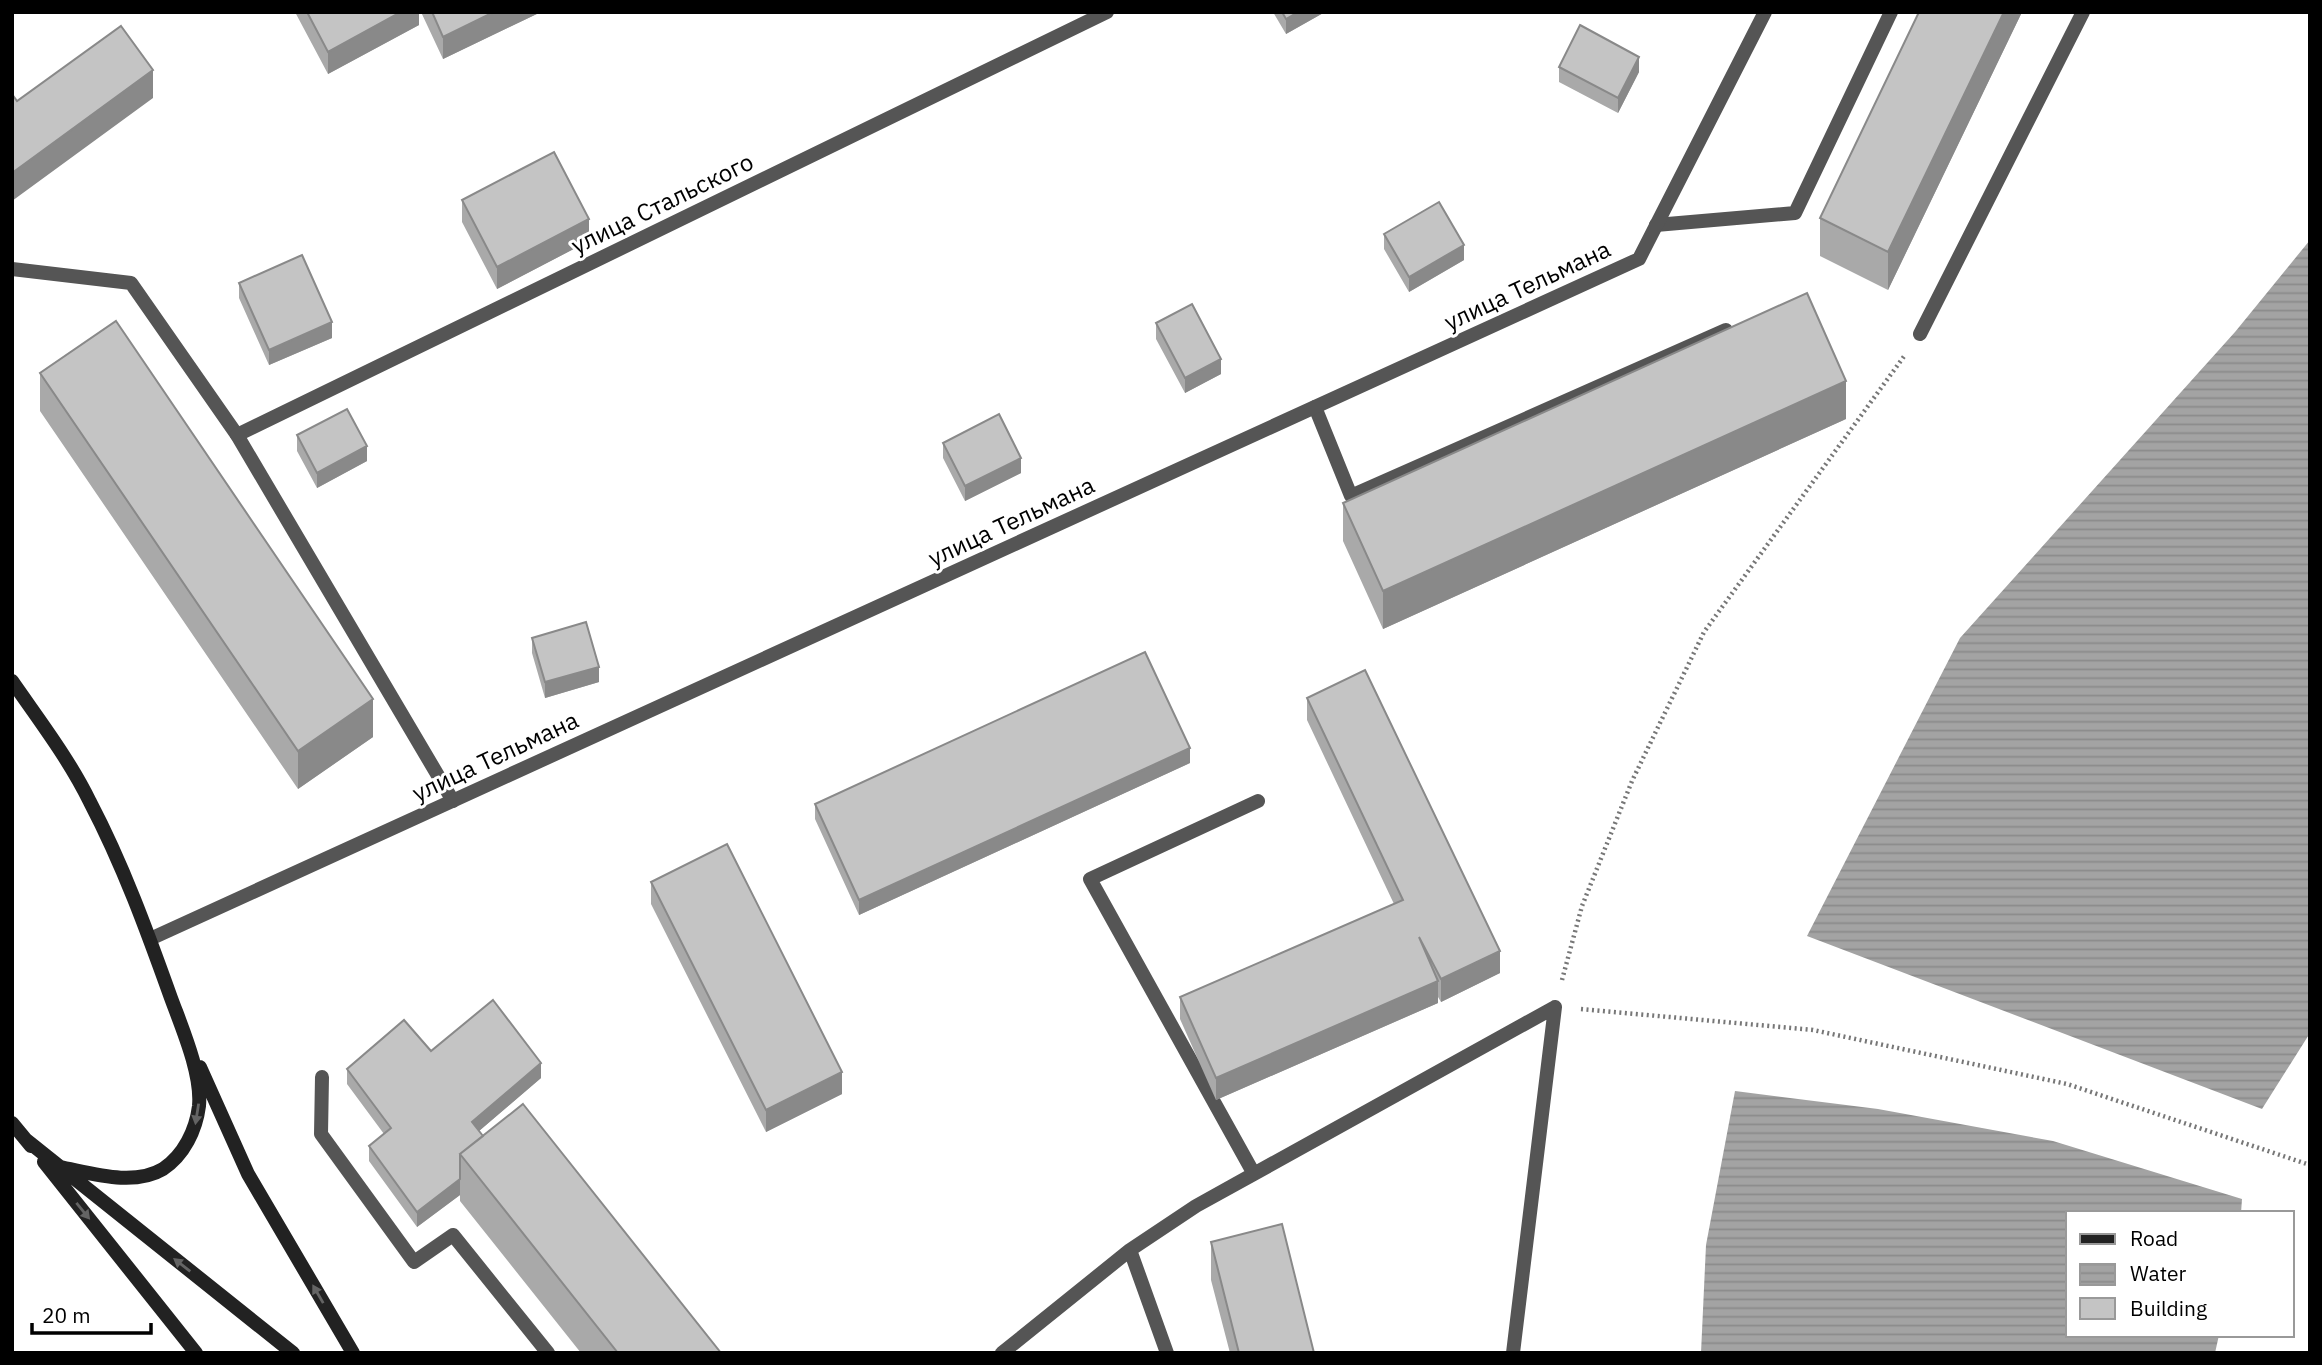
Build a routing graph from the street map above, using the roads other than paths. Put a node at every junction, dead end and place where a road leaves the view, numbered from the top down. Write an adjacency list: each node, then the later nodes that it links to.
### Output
1 (1107, 12): 10 (street, улица Стальского)
2 (1765, 12): 5 (street, улица Тельмана)
3 (1891, 12): 5 (street)
4 (2084, 12): 8 (street)
5 (1656, 225): 9 (street, улица Тельмана)
6 (12, 270): 10 (street)
7 (1742, 323): 9 (street)
8 (1920, 334)
9 (1315, 407): 12 (street, улица Тельмана)
10 (237, 435): 12 (street)
11 (12, 681): 14 (main road)
12 (453, 801): 14 (street, улица Тельмана)
13 (1258, 801): 20 (street)
14 (150, 939): 15 (main road)
15 (181, 1024): 19 (main road, one-way to 19); 24 (main road, one-way to 15)
16 (322, 1077): 25 (street)
17 (12, 1123): 18 (main road)
18 (25, 1139): 19 (main road); 22 (main road, one-way to 22)
19 (59, 1167): 23 (main road, one-way to 19)
20 (1254, 1174): 21 (street); 28 (street)
21 (1130, 1250): 26 (street); 27 (street)
22 (196, 1353)
23 (293, 1353)
24 (353, 1353)
25 (548, 1353)
26 (1002, 1353)
27 (1167, 1353)
28 (1513, 1353)

